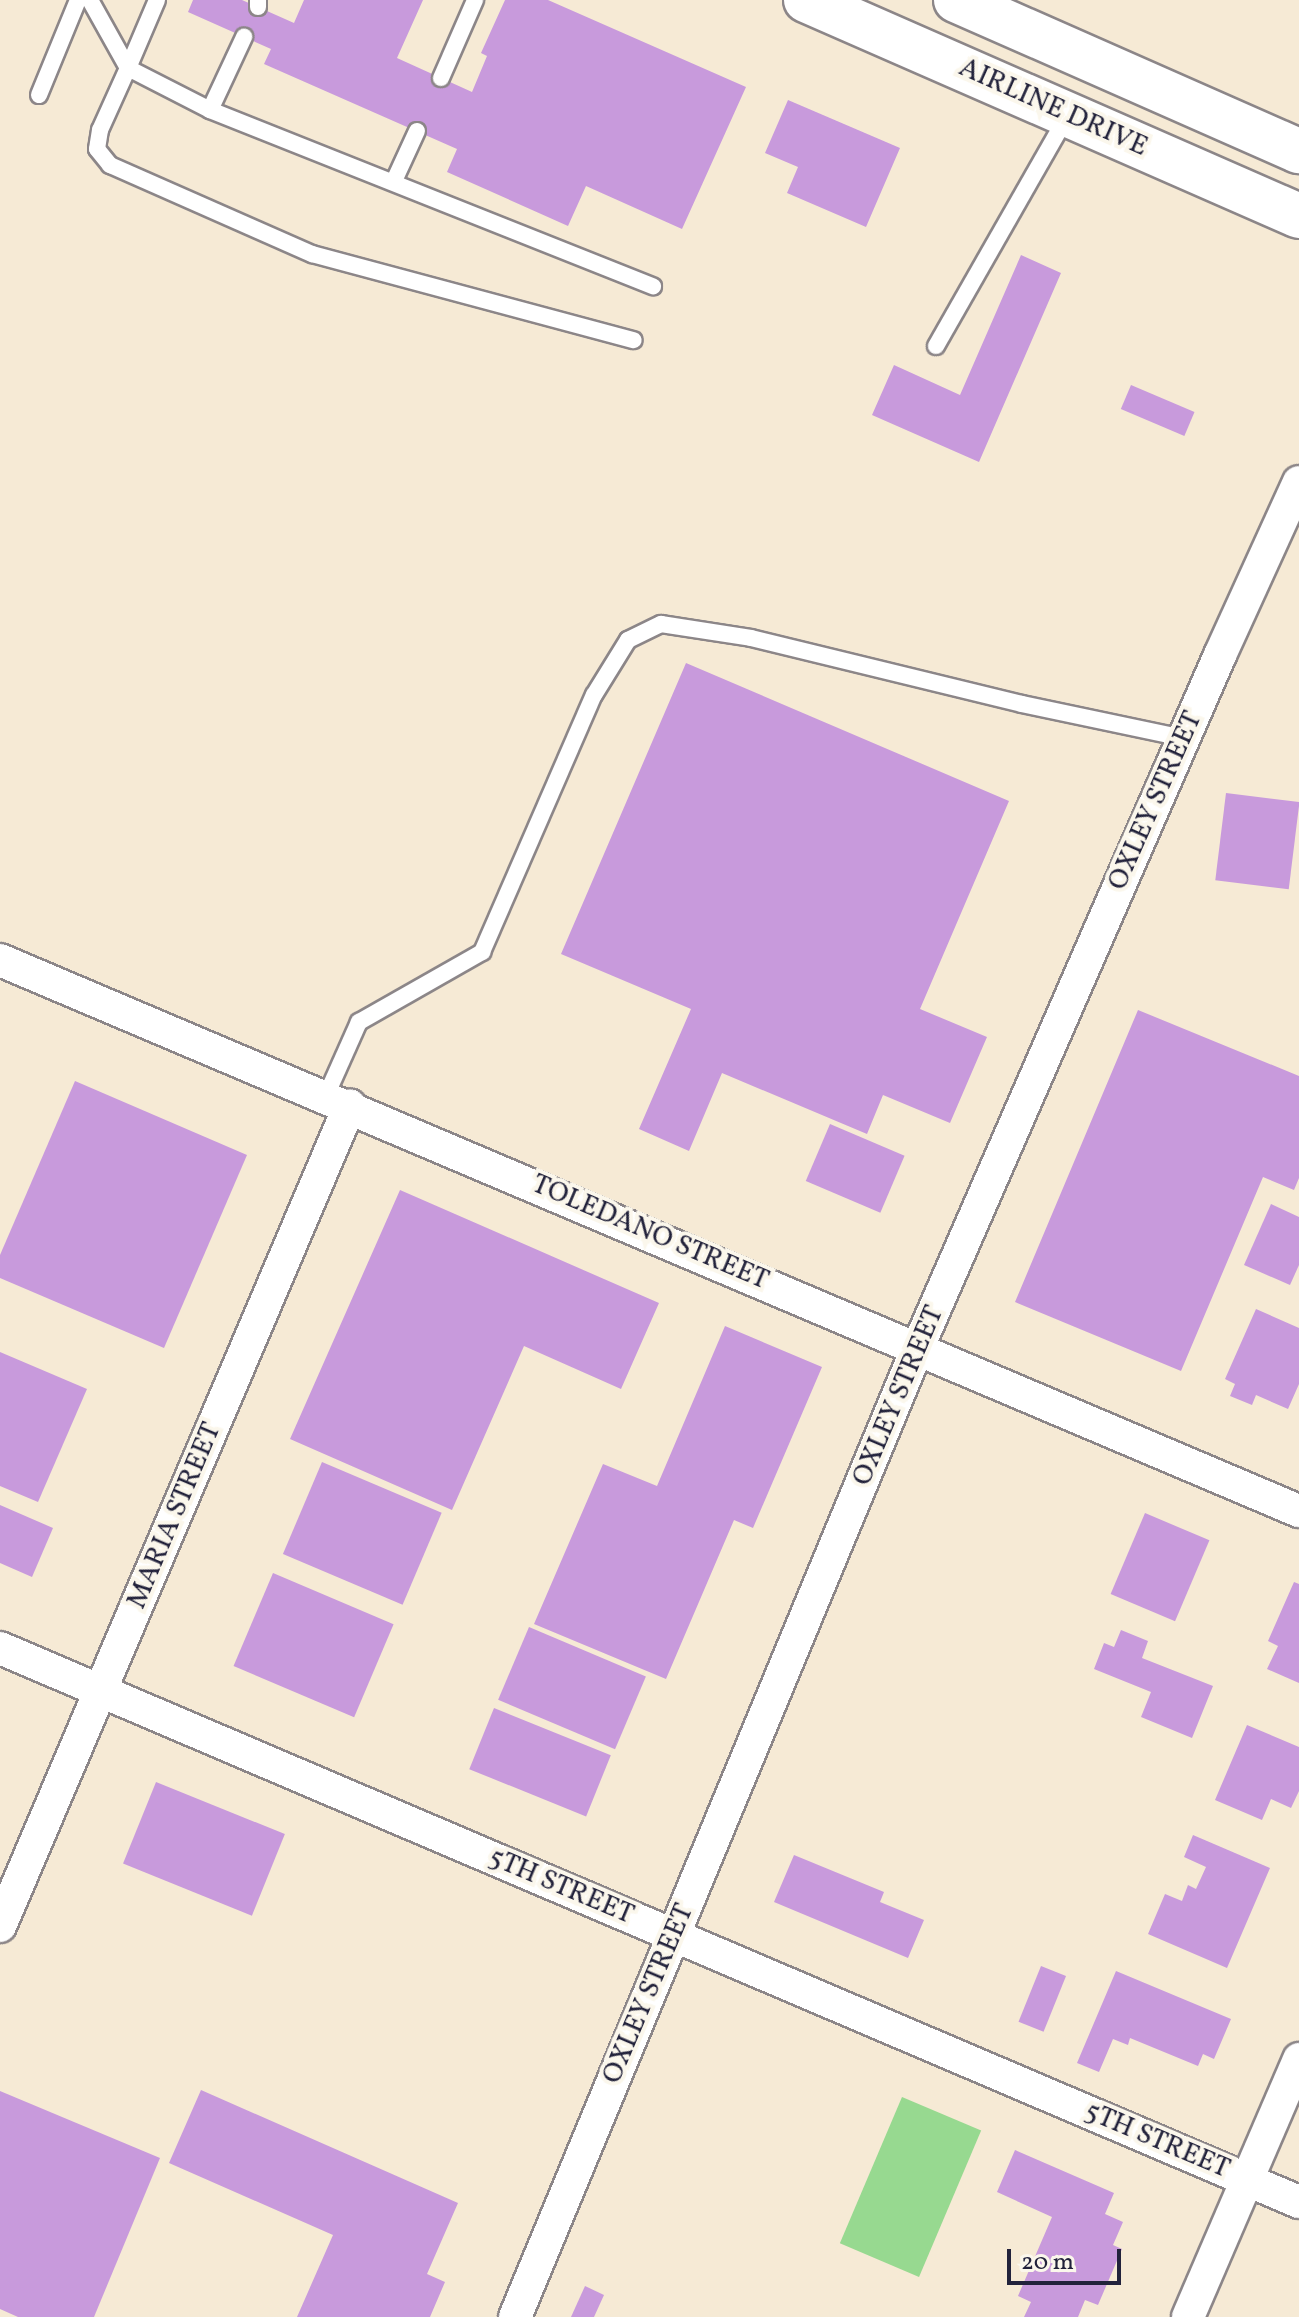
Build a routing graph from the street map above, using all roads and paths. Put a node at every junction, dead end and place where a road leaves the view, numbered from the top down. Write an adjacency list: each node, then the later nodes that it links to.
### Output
1 (78, 0): 10 (lane)
2 (90, 0): 8 (lane)
3 (157, 0): 8 (lane)
4 (475, 0): 9 (lane)
5 (956, 0): 14 (highway)
6 (818, 2): 12 (highway, AIRLINE DRIVE)
7 (244, 37): 11 (lane)
8 (128, 68): 11 (lane); 18 (lane)
9 (441, 78)
10 (39, 95)
11 (210, 110): 15 (lane)
12 (1067, 114): 16 (highway, AIRLINE DRIVE); 19 (lane)
13 (417, 131): 15 (lane)
14 (1299, 151)
15 (394, 181): 17 (lane)
16 (1299, 216)
17 (653, 286)
18 (634, 340)
19 (936, 346)
20 (1299, 482): 21 (street, OXLEY STREET)
21 (1184, 738): 23 (lane); 24 (street, OXLEY STREET)
22 (0, 960): 23 (street, TOLEDANO STREET)
23 (338, 1100): 24 (street, TOLEDANO STREET); 27 (street, MARIA STREET)
24 (918, 1347): 25 (street, TOLEDANO STREET); 29 (street, OXLEY STREET)
25 (1299, 1511)
26 (0, 1648): 27 (street, 5TH STREET)
27 (101, 1690): 28 (street, MARIA STREET); 29 (street, 5TH STREET)
28 (0, 1926)
29 (674, 1935): 31 (street, 5TH STREET); 33 (street, OXLEY STREET)
30 (1299, 2059): 31 (street)
31 (1246, 2179): 32 (street, 5TH STREET); 34 (street)
32 (1299, 2202)
33 (515, 2317)
34 (1188, 2317)

